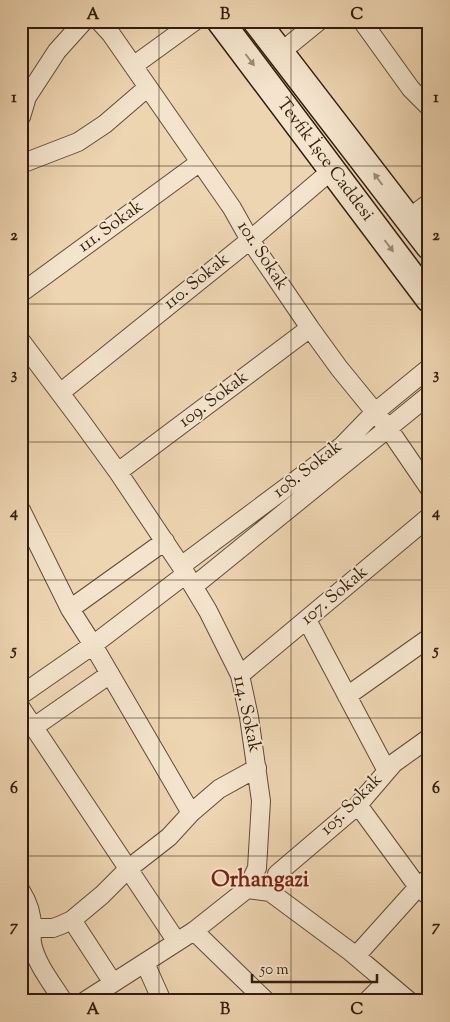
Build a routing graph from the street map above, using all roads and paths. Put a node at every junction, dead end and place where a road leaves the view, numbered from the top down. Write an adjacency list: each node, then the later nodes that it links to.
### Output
1 (84, 21): 12 (street)
2 (99, 21): 9 (street, 101. Sokak)
3 (194, 21): 9 (street)
4 (220, 21): 15 (main road, Tevfik İşce Caddesi, one-way to 15)
5 (256, 21): 8 (main road, Tevfik İşce Caddesi)
6 (319, 21): 8 (street)
7 (362, 21): 11 (street)
8 (280, 52): 17 (main road, Tevfik İşce Caddesi, one-way to 8)
9 (133, 66): 10 (street, 101. Sokak)
10 (148, 87): 13 (street, 101. Sokak); 14 (street)
11 (429, 107)
12 (21, 117)
13 (200, 162): 18 (street, 101. Sokak); 20 (street, 111. Sokak)
14 (21, 164)
15 (332, 170): 18 (street, 110. Sokak); 21 (main road, Tevfik İşce Caddesi, one-way to 21)
16 (429, 203): 17 (street)
17 (408, 219): 19 (main road, Tevfik İşce Caddesi)
18 (250, 240): 22 (street, 101. Sokak); 25 (street, 110. Sokak)
19 (429, 246)
20 (21, 293)
21 (427, 294)
22 (310, 328): 27 (street, 101. Sokak); 29 (street, 109. Sokak)
23 (21, 342): 25 (street, 114. Sokak)
24 (429, 368): 27 (street, 108. Sokak)
25 (60, 393): 29 (street, 114. Sokak)
26 (429, 395): 28 (street)
27 (374, 412): 28 (street, 101. Sokak); 34 (street, 108. Sokak)
28 (388, 428): 30 (street, 101. Sokak); 34 (street)
29 (118, 472): 33 (street, 114. Sokak)
30 (429, 488)
31 (21, 510): 35 (street)
32 (429, 517): 36 (street, 107. Sokak)
33 (165, 541): 34 (street, 114. Sokak); 35 (street)
34 (187, 575): 38 (street); 40 (street, 114. Sokak)
35 (70, 608): 38 (street)
36 (306, 620): 40 (street, 107. Sokak); 42 (street)
37 (429, 638): 42 (street)
38 (93, 644): 39 (street); 41 (street)
39 (110, 674): 44 (street); 49 (street)
40 (240, 675): 46 (street, 114. Sokak)
41 (21, 695)
42 (347, 696): 47 (street)
43 (21, 708): 44 (street)
44 (34, 727): 51 (street)
45 (429, 738): 47 (street, 105. Sokak)
46 (256, 768): 49 (street); 50 (street, 114. Sokak)
47 (387, 771): 48 (street, 105. Sokak)
48 (358, 805): 52 (street, 105. Sokak); 53 (street)
49 (191, 813): 51 (street)
50 (258, 868): 52 (street); 54 (street, 114. Sokak)
51 (128, 869): 57 (street); 60 (street)
52 (277, 874): 55 (street)
53 (425, 887): 61 (street)
54 (247, 889): 55 (street); 59 (street)
55 (270, 892): 61 (street)
56 (23, 897): 58 (street)
57 (72, 920): 58 (street); 64 (street)
58 (32, 928): 65 (street)
59 (194, 931): 60 (street); 68 (street)
60 (177, 942): 62 (street)
61 (356, 956): 63 (street)
62 (145, 963): 64 (street); 67 (street)
63 (386, 982): 69 (street); 70 (street)
64 (113, 983): 66 (street)
65 (63, 1001)
66 (85, 1001)
67 (162, 1001)
68 (266, 1001)
69 (367, 1001)
70 (409, 1001)

